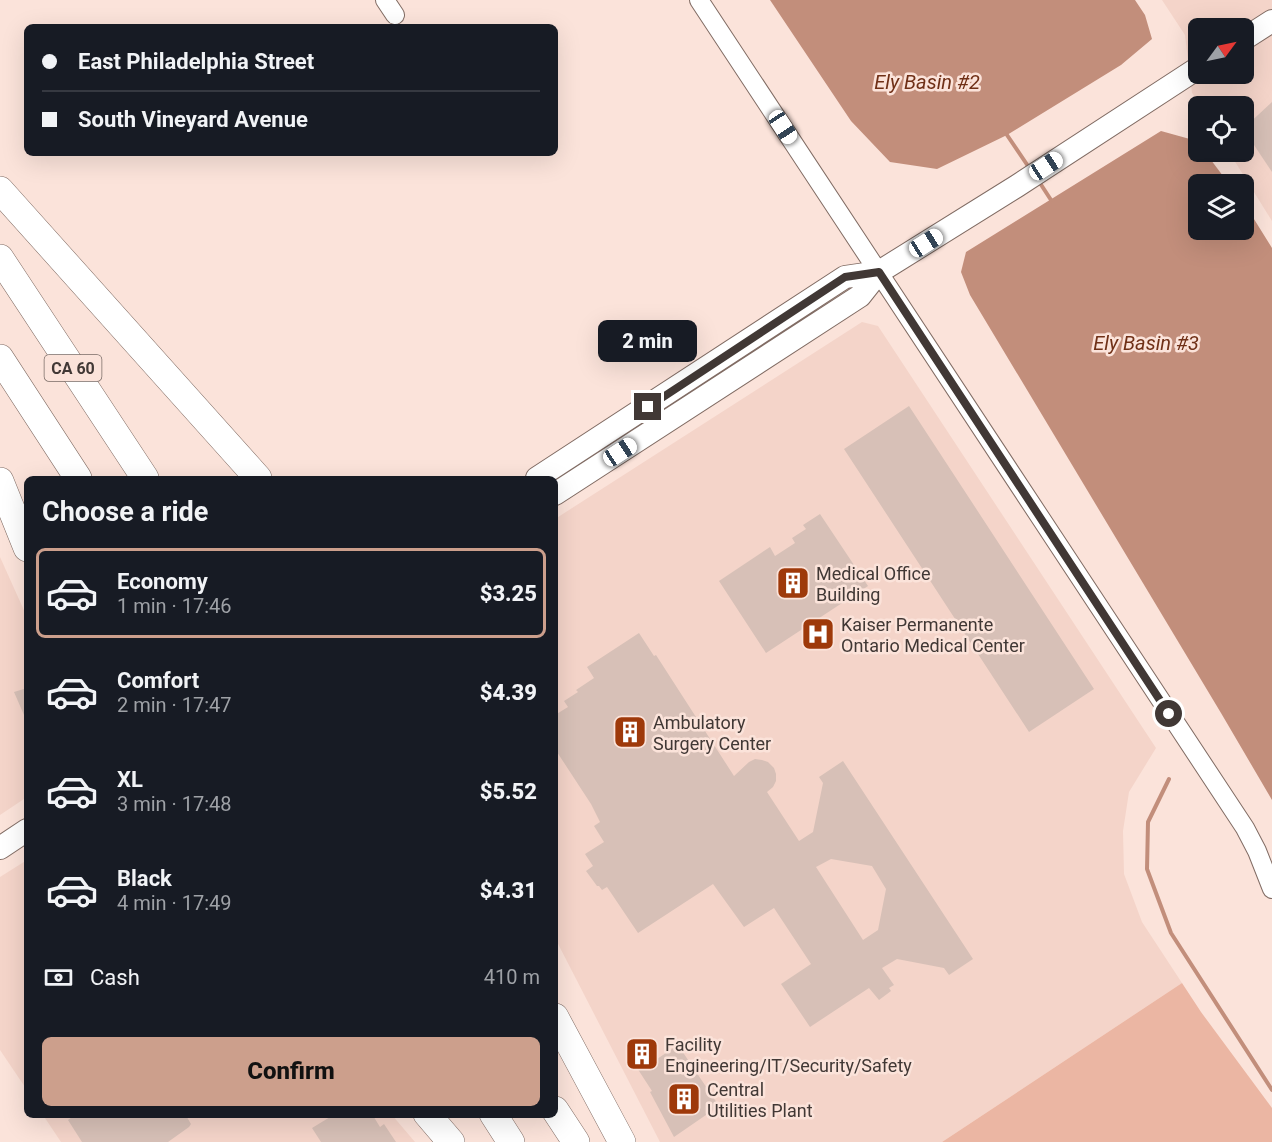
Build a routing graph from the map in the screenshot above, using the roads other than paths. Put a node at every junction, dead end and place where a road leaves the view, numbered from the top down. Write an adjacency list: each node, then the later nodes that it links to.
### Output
1 (699, 0): 7 (street)
2 (1272, 21): 3 (main road)
3 (1254, 33)
4 (1188, 74): 7 (main road)
5 (0, 190): 11 (highway)
6 (0, 258): 10 (highway, CA 60)
7 (879, 272): 12 (main road); 14 (main road); 18 (street)
8 (0, 358): 9 (highway, CA 60)
9 (77, 476)
10 (144, 476)
11 (256, 476)
12 (540, 476)
13 (0, 481): 15 (highway)
14 (558, 492)
15 (24, 541)
16 (24, 832): 17 (main road)
17 (0, 848)
18 (1272, 889)
19 (558, 1023): 26 (highway)
20 (558, 1115): 25 (highway)
21 (430, 1118): 23 (highway)
22 (496, 1118): 24 (highway)
23 (451, 1142)
24 (511, 1142)
25 (576, 1142)
26 (622, 1142)

